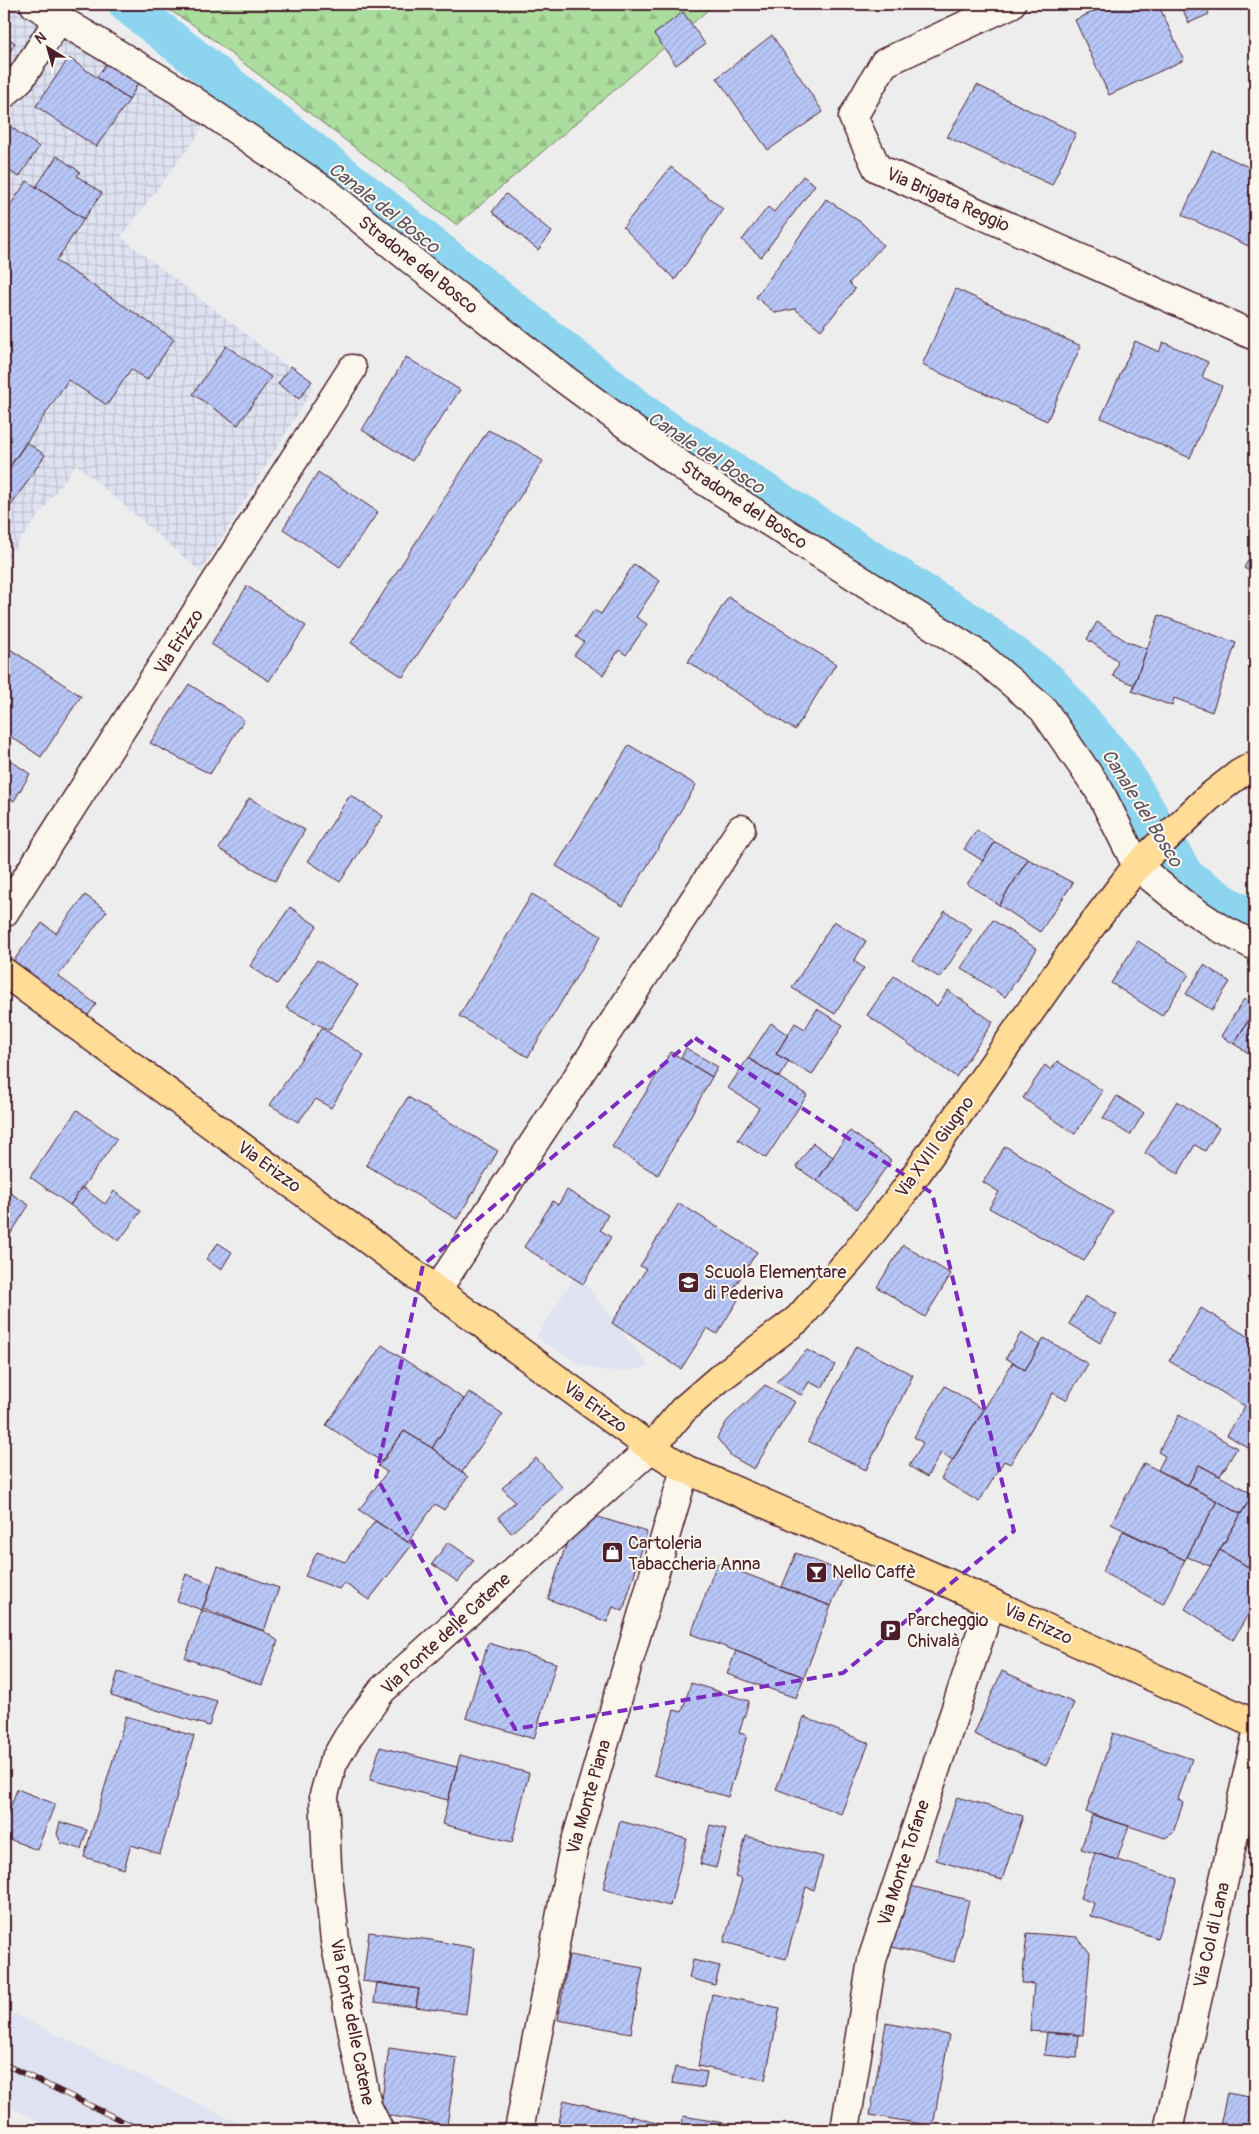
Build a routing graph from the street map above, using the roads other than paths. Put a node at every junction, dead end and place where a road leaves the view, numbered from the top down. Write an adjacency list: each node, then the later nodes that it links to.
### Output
1 (34, 4): 3 (street, Stradone del Bosco)
2 (1011, 4): 5 (street, Via Brigata Reggio)
3 (59, 19): 4 (street); 9 (street, Stradone del Bosco)
4 (4, 94)
5 (1255, 336)
6 (352, 369): 10 (street, Via Erizzo)
7 (1255, 765): 9 (main road, Via XVIII Giugno)
8 (741, 829): 13 (street)
9 (1144, 858): 11 (street, Stradone del Bosco); 14 (main road, Via XVIII Giugno)
10 (4, 913)
11 (1255, 946)
12 (4, 972): 13 (main road, Via Erizzo)
13 (437, 1290): 14 (main road, Via Erizzo)
14 (651, 1448): 15 (main road, Via Erizzo); 19 (street, Via Ponte delle Catene)
15 (685, 1469): 16 (main road, Via Erizzo); 20 (street, Via Monte Piana)
16 (990, 1603): 17 (main road, Via Erizzo); 21 (street, Via Monte Tofane)
17 (1255, 1724)
18 (1255, 1741): 22 (street, Via Col di Lana)
19 (379, 2130)
20 (519, 2130)
21 (845, 2130)
22 (1168, 2130)

